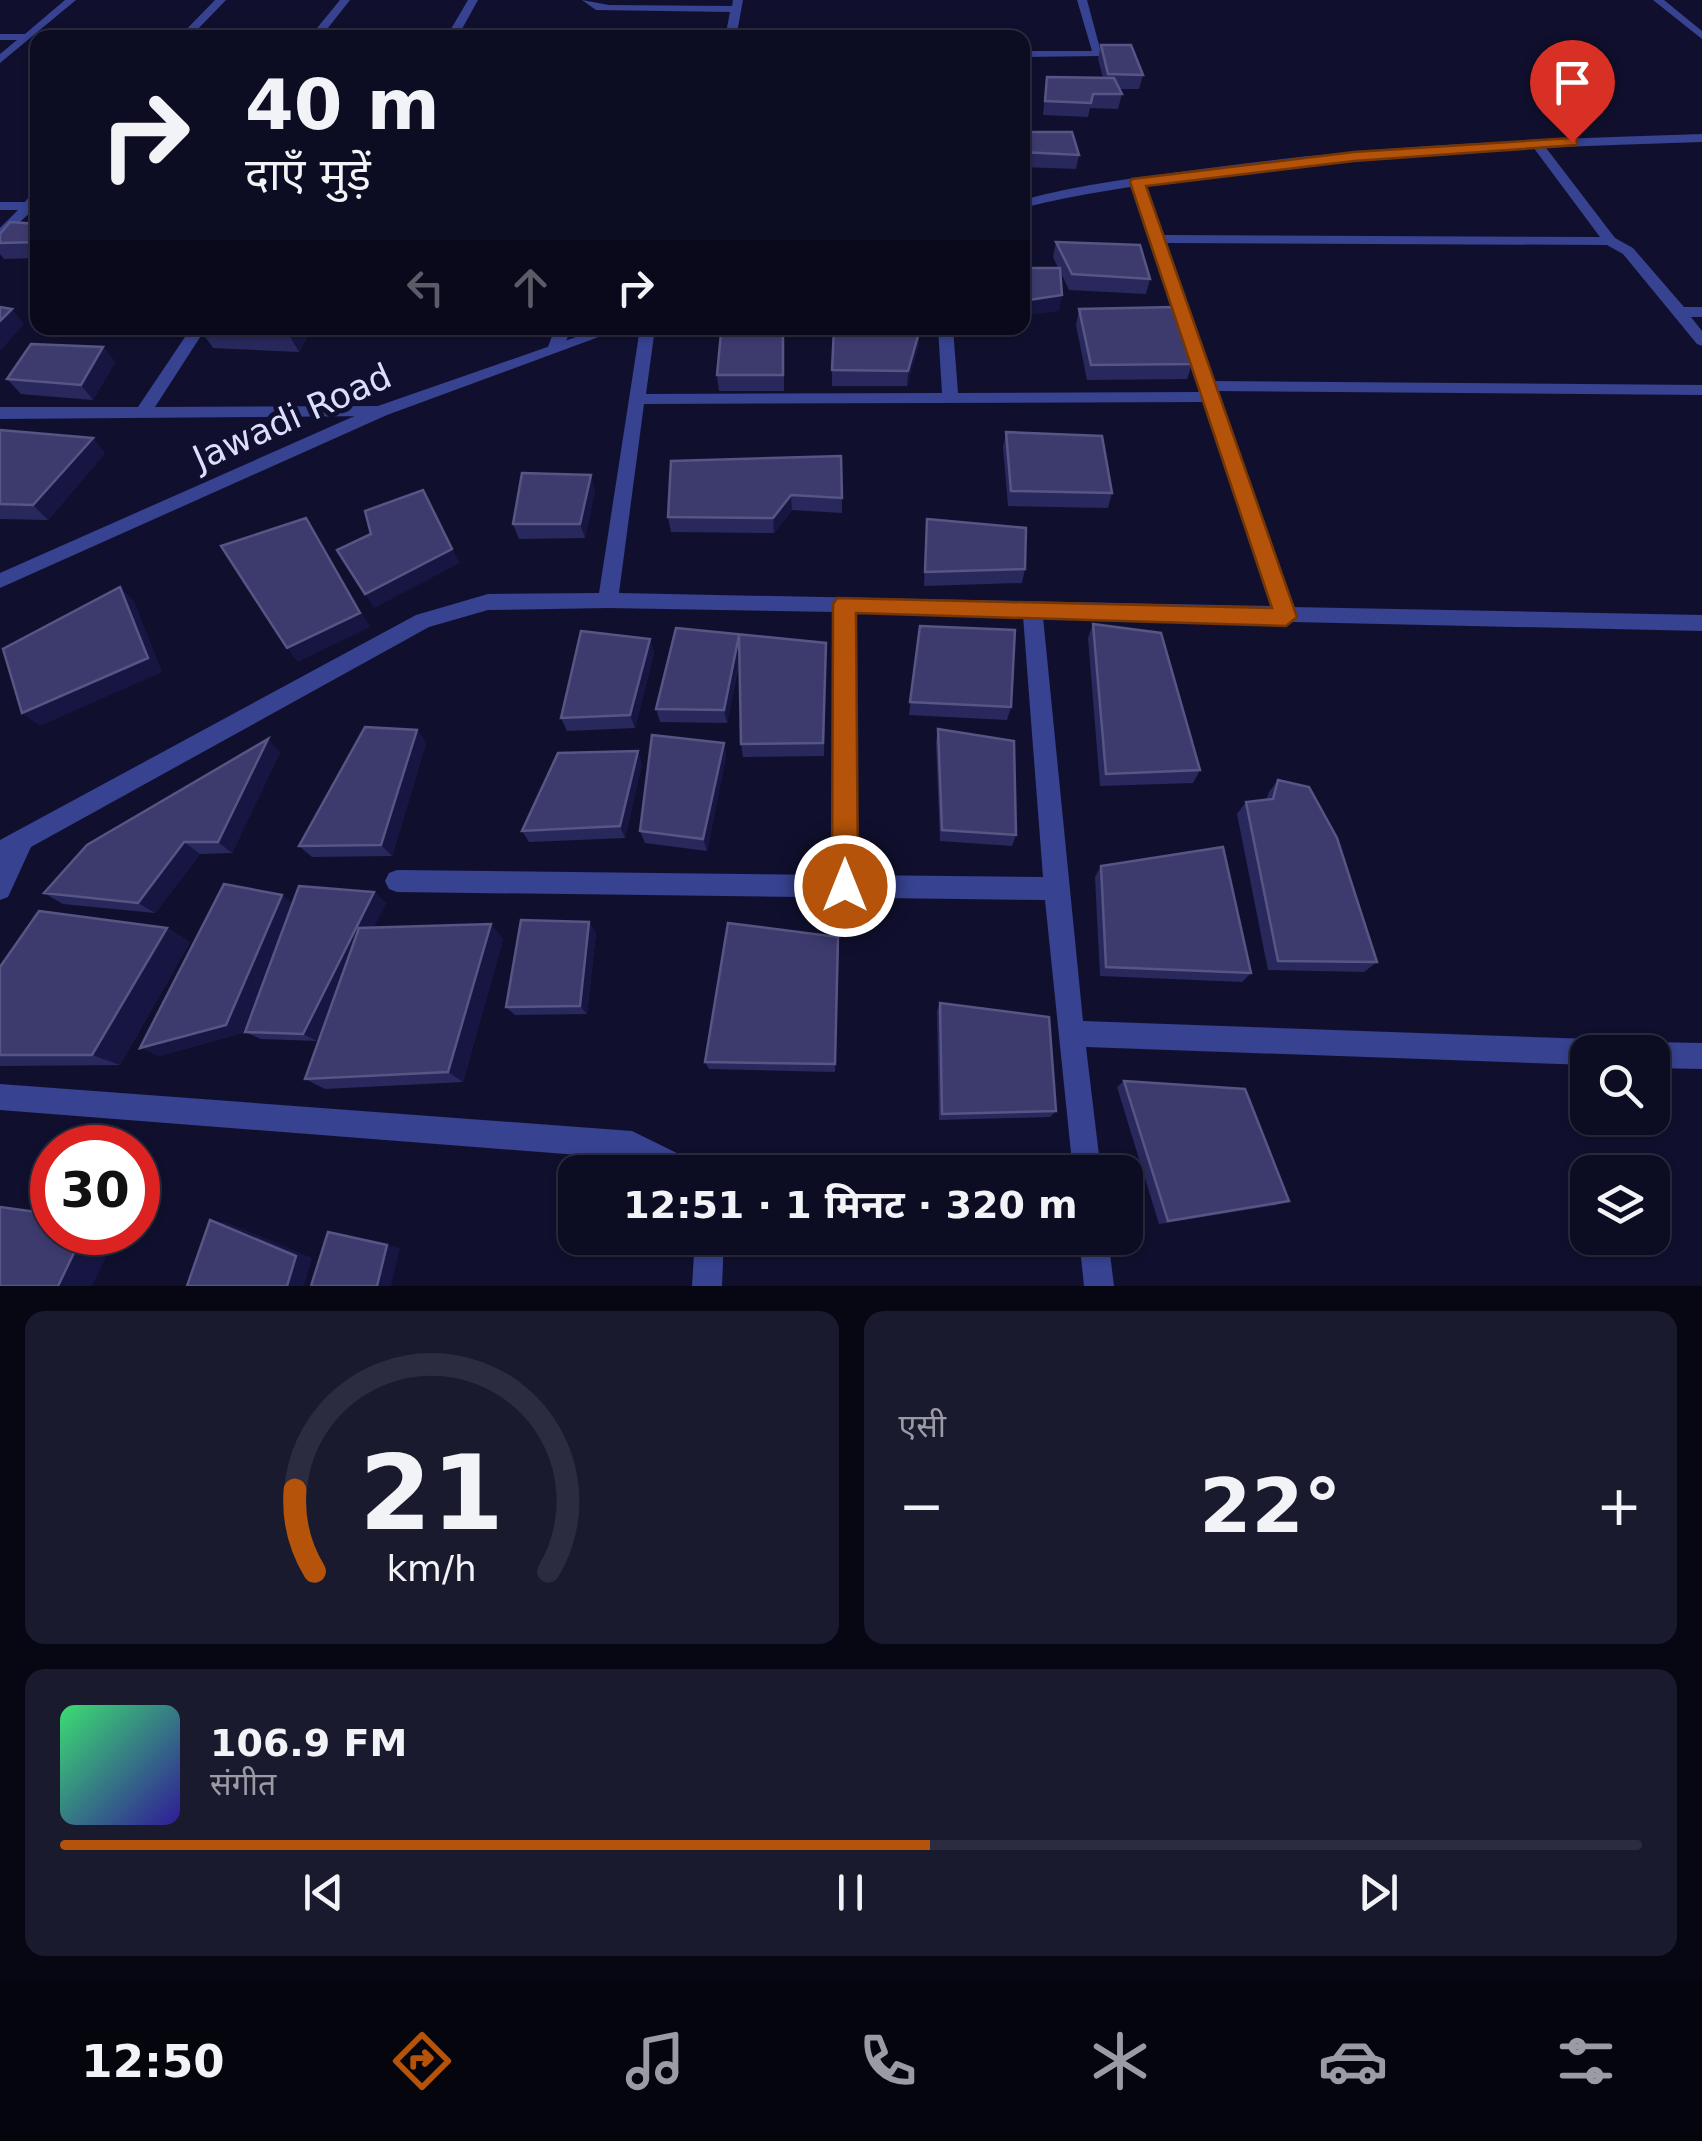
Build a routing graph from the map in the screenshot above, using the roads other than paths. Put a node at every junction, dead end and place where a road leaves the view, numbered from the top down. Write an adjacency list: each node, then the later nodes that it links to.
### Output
1 (70, 0): 9 (street)
2 (220, 0): 10 (street)
3 (345, 0): 11 (street)
4 (474, 0): 12 (street)
5 (588, 0): 8 (street)
6 (1082, 0): 17 (street)
7 (1658, 0): 14 (street)
8 (737, 4): 13 (street)
9 (36, 30)
10 (191, 30)
11 (321, 30)
12 (455, 30)
13 (732, 30)
14 (1702, 36)
15 (0, 37): 16 (street)
16 (28, 37): 18 (street)
17 (1030, 54)
18 (0, 60)
19 (1702, 138): 20 (street)
20 (1536, 144): 21 (street); 28 (street)
21 (1137, 182): 22 (street); 27 (street)
22 (1030, 202)
23 (30, 203): 24 (street)
24 (0, 206)
25 (30, 208): 26 (street)
26 (0, 236)
27 (1159, 239): 28 (street); 39 (street)
28 (1610, 241): 29 (street)
29 (1680, 312): 30 (street); 36 (street)
30 (1702, 312)
31 (193, 335): 44 (street)
32 (560, 335): 37 (street)
33 (593, 335): 37 (street, Jawadi Road)
34 (646, 335): 41 (street)
35 (946, 335): 40 (street)
36 (1702, 341)
37 (556, 347): 42 (street, Jawadi Road)
38 (1702, 390): 39 (street)
39 (1208, 391): 40 (street); 49 (street)
40 (950, 398): 41 (street)
41 (638, 399): 46 (street)
42 (380, 411): 44 (street); 45 (street, Jawadi Road)
43 (0, 413): 44 (street)
44 (142, 414)
45 (0, 580)
46 (608, 600): 47 (street); 51 (street)
47 (844, 604): 48 (street); 54 (street)
48 (1032, 608): 49 (street); 55 (street)
49 (1286, 617): 50 (street)
50 (1702, 623)
51 (23, 840): 52 (street); 56 (street)
52 (0, 852)
53 (397, 882): 54 (street)
54 (845, 886): 55 (street)
55 (1056, 889): 57 (street)
56 (0, 890)
57 (1072, 1034): 58 (street); 63 (street)
58 (1570, 1051)
59 (1670, 1055): 60 (street)
60 (1702, 1056)
61 (0, 1097): 62 (street)
62 (652, 1155)
63 (1085, 1155)
64 (709, 1255): 66 (street)
65 (1096, 1255): 67 (street)
66 (707, 1286)
67 (1099, 1286)

